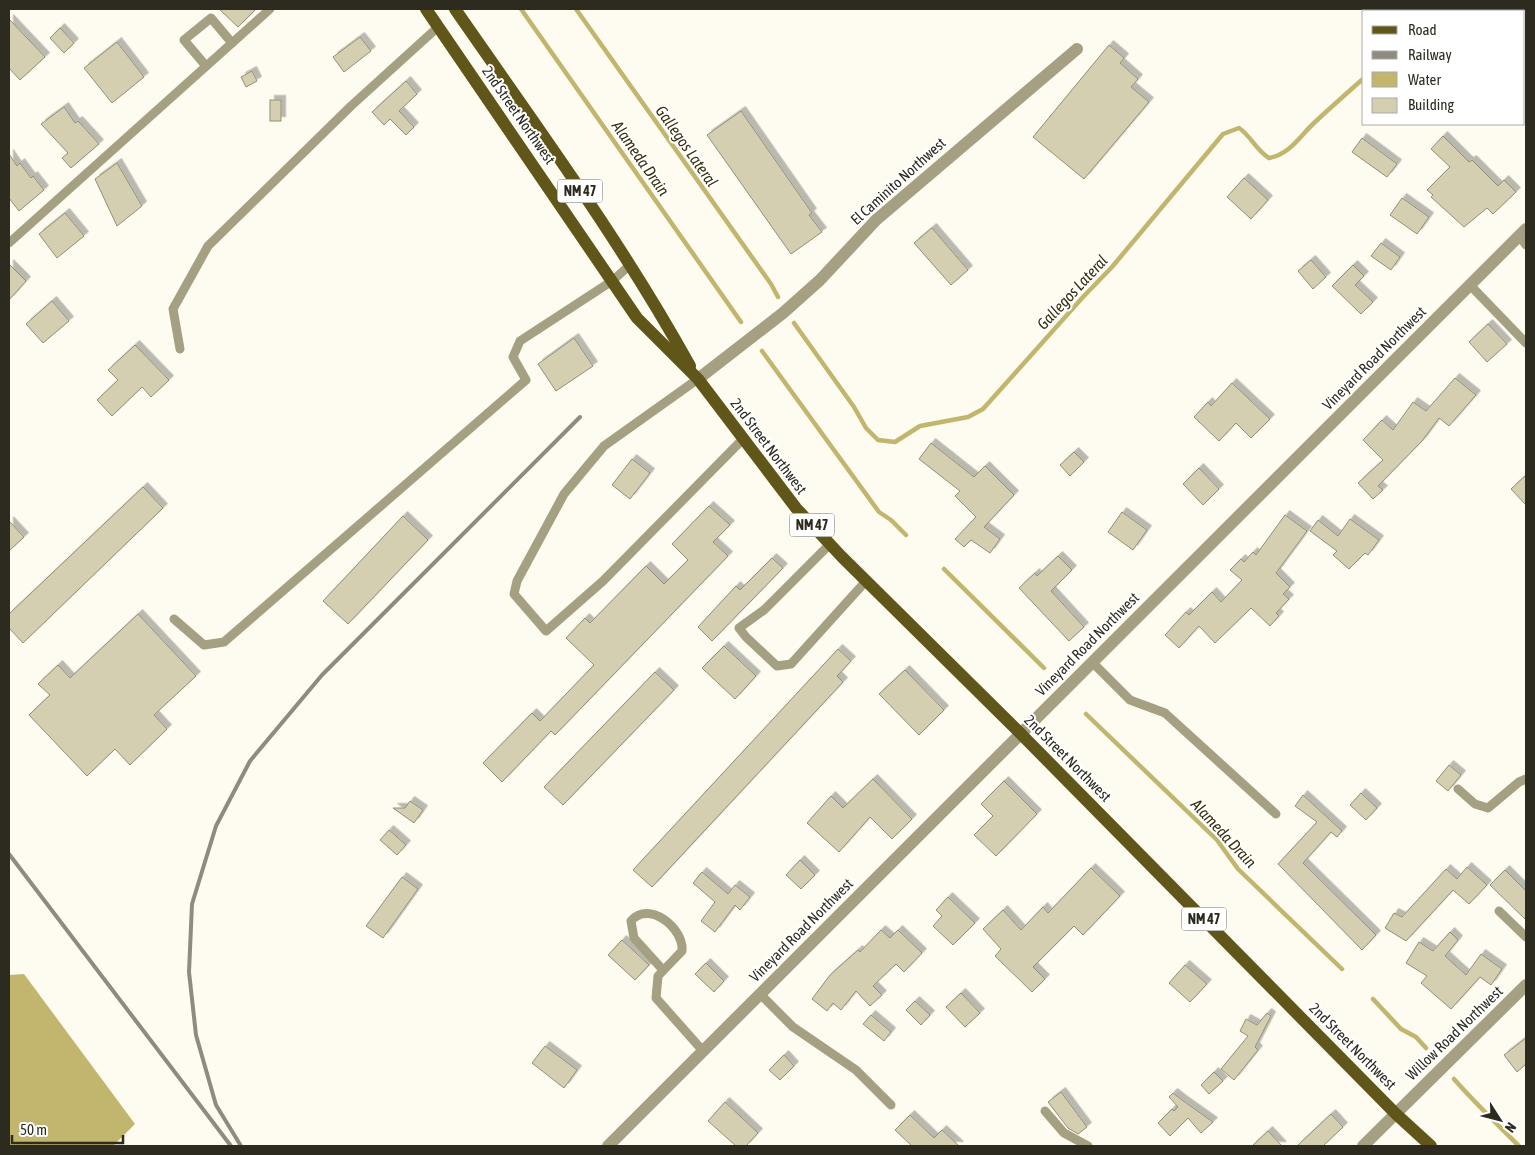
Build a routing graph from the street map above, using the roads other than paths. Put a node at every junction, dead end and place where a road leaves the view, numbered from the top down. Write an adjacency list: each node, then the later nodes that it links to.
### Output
1 (270, 9): 5 (lane)
2 (426, 9): 4 (main road, 2nd Street Northwest / NM 47)
3 (455, 9): 10 (main road, 2nd Street Northwest / NM 47)
4 (438, 27): 11 (main road, 2nd Street Northwest / NM 47); 14 (lane)
5 (232, 43): 7 (lane); 7 (lane)
6 (1077, 49): 15 (street, El Caminito Northwest)
7 (206, 66): 9 (lane)
8 (1524, 237): 12 (street, Vineyard Road Northwest)
9 (9, 242)
10 (630, 265): 11 (lane); 15 (main road, 2nd Street Northwest / NM 47)
11 (612, 281): 15 (main road, 2nd Street Northwest / NM 47); 19 (lane)
12 (1470, 285): 13 (lane); 20 (street, Vineyard Road Northwest)
13 (1526, 343)
14 (180, 349)
15 (698, 379): 16 (main road, 2nd Street Northwest / NM 47); 16 (lane)
16 (744, 439): 17 (main road, 2nd Street Northwest / NM 47)
17 (830, 544): 18 (main road, 2nd Street Northwest / NM 47); 18 (lane)
18 (866, 580): 21 (main road, 2nd Street Northwest / NM 47)
19 (174, 619)
20 (1092, 662): 21 (street, Vineyard Road Northwest); 24 (lane)
21 (1020, 733): 29 (street, Vineyard Road Northwest); 33 (main road, 2nd Street Northwest / NM 47)
22 (1526, 779): 23 (lane)
23 (1458, 789)
24 (1276, 814)
25 (1499, 910): 26 (lane)
26 (1526, 937)
27 (663, 970): 27 (lane); 30 (lane)
28 (1526, 985): 33 (street, Willow Road Northwest)
29 (760, 994): 30 (street, Vineyard Road Northwest); 31 (lane)
30 (704, 1051): 34 (street, Vineyard Road Northwest)
31 (891, 1105)
32 (1045, 1111): 35 (lane)
33 (1396, 1114): 36 (street, Willow Road Northwest); 37 (main road, 2nd Street Northwest / NM 47)
34 (608, 1146)
35 (1088, 1146)
36 (1363, 1146)
37 (1431, 1146)

